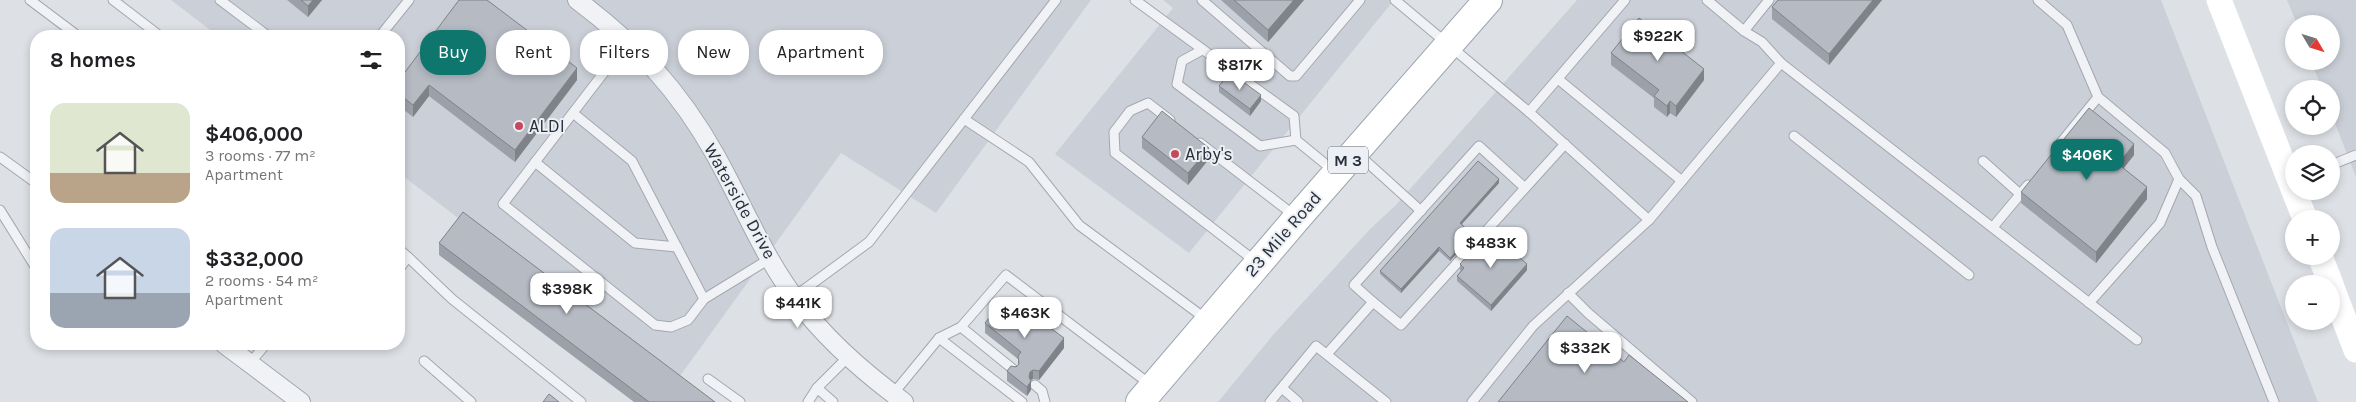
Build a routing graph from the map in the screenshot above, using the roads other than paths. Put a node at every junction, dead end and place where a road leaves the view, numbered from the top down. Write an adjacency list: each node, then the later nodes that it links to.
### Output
1 (30, 0): 17 (lane)
2 (112, 0): 18 (lane)
3 (220, 0): 19 (lane)
4 (409, 0): 20 (lane)
5 (577, 0): 21 (street, Waterside Drive)
6 (1056, 0): 32 (lane)
7 (1135, 0): 24 (lane)
8 (1202, 0): 9 (lane)
9 (1360, 0)
10 (1395, 0): 23 (lane)
11 (1625, 0): 28 (lane)
12 (1707, 0): 22 (lane)
13 (1769, 0): 22 (lane)
14 (2038, 0): 29 (lane)
15 (2219, 0): 45 (main road)
16 (1486, 1): 23 (main road, 23 Mile Road / M 3)
17 (70, 30)
18 (152, 30)
19 (260, 30)
20 (385, 30)
21 (615, 30)
22 (1744, 31): 25 (lane)
23 (1449, 44): 30 (lane); 38 (main road, 23 Mile Road / M 3)
24 (1202, 50): 36 (lane); 36 (lane)
25 (1781, 63): 50 (lane); 57 (lane)
26 (601, 75): 31 (lane)
27 (661, 75): 62 (street, Waterside Drive)
28 (1558, 79): 30 (lane); 50 (lane)
29 (2098, 96): 40 (lane); 49 (lane)
30 (1530, 112): 37 (lane)
31 (572, 113): 43 (lane); 58 (lane)
32 (964, 119): 67 (lane); 72 (lane)
33 (1179, 127): 64 (lane)
34 (1794, 136): 65 (lane)
35 (1194, 138): 55 (lane)
36 (1296, 140): 46 (lane)
37 (1565, 144): 51 (lane); 56 (lane)
38 (1356, 152): 46 (main road, 23 Mile Road / M 3); 54 (lane)
39 (2356, 155): 42 (lane)
40 (2050, 156)
41 (0, 157): 47 (lane)
42 (2340, 161)
43 (536, 162): 58 (lane); 68 (lane)
44 (1983, 162): 52 (lane)
45 (2285, 163)
46 (1336, 173): 55 (main road, 23 Mile Road / M 3)
47 (30, 179)
48 (2032, 179): 52 (lane)
49 (2179, 179): 70 (lane); 103 (lane)
50 (1682, 181): 56 (lane)
51 (1526, 188): 54 (lane); 69 (lane)
52 (2020, 194): 57 (lane)
53 (0, 210): 61 (lane)
54 (1421, 210): 69 (lane)
55 (1298, 217): 64 (main road, 23 Mile Road / M 3)
56 (1650, 220): 66 (lane)
57 (1994, 227): 70 (lane)
58 (677, 247): 68 (lane)
59 (405, 254): 60 (lane)
60 (408, 257): 63 (lane); 92 (lane)
61 (30, 258)
62 (771, 258): 67 (street, Waterside Drive); 68 (lane)
63 (405, 261)
64 (1258, 263): 72 (main road, 23 Mile Road / M 3)
65 (1969, 276)
66 (1568, 293): 101 (lane); 102 (lane)
67 (794, 297): 80 (street, Waterside Drive)
68 (704, 299)
69 (1373, 302): 79 (lane)
70 (2089, 302): 75 (lane)
71 (2340, 308): 78 (main road)
72 (1208, 321): 88 (main road, 23 Mile Road / M 3)
73 (961, 327): 74 (lane); 83 (lane); 88 (lane)
74 (939, 338): 89 (lane); 96 (lane)
75 (2137, 340)
76 (232, 350): 82 (street)
77 (261, 350): 82 (lane)
78 (2356, 350)
79 (1327, 354): 87 (lane); 100 (lane)
80 (848, 358): 86 (lane); 89 (street, Waterside Drive)
81 (424, 361): 91 (lane)
82 (250, 363): 90 (street)
83 (1014, 370)
84 (708, 379): 93 (lane)
85 (1035, 385): 97 (lane)
86 (817, 388): 94 (lane); 95 (lane)
87 (1282, 388): 98 (lane); 99 (lane)
88 (1147, 394)
89 (898, 398)
90 (301, 402)
91 (472, 402)
92 (581, 402)
93 (740, 402)
94 (808, 402)
95 (833, 402)
96 (1022, 402)
97 (1045, 402)
98 (1270, 402)
99 (1298, 402)
100 (1386, 402)
101 (1472, 402)
102 (1692, 402)
103 (2274, 402)

